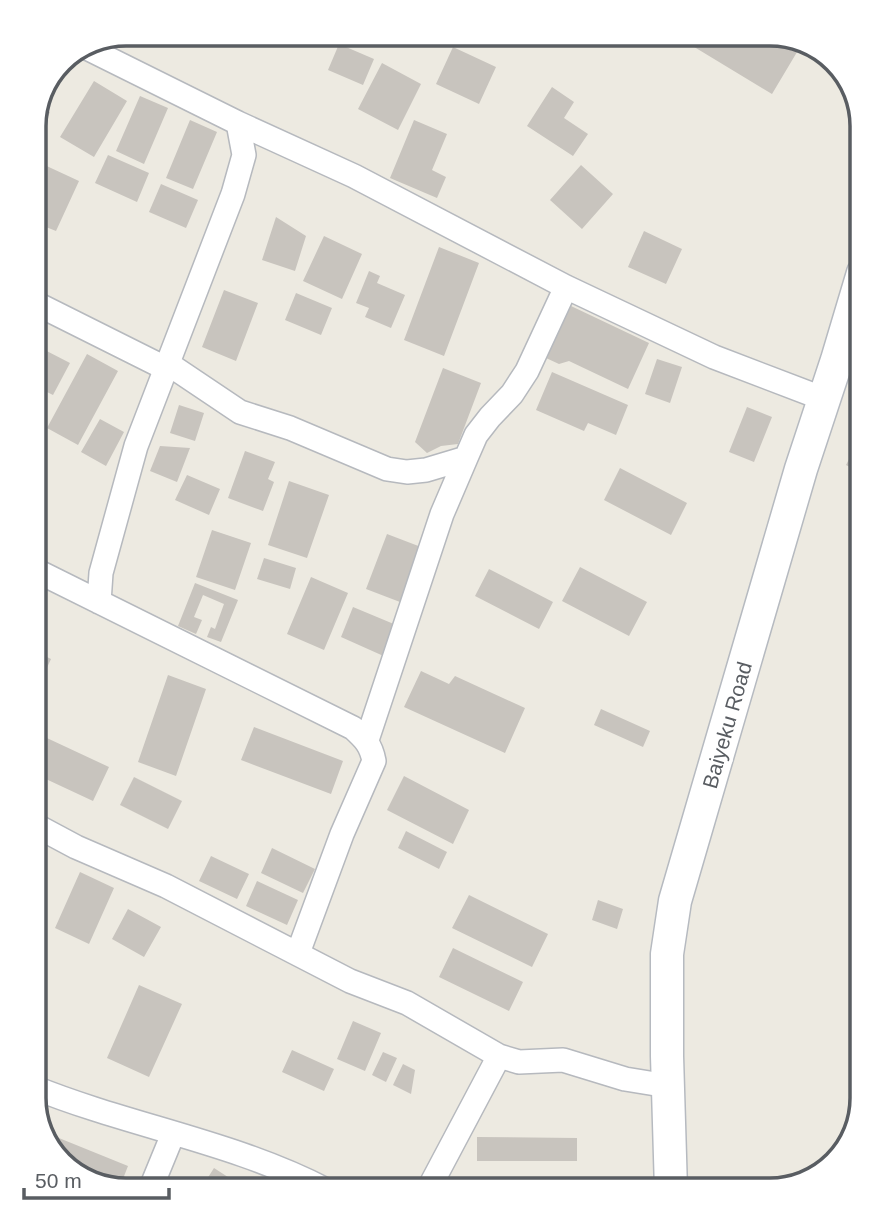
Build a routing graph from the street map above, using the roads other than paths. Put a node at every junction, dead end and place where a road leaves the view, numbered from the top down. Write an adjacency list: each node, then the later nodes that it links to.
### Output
1 (95, 52): 2 (street)
2 (238, 123): 3 (street); 4 (street)
3 (271, 137): 4 (street); 5 (street)
4 (244, 155): 8 (street)
5 (566, 287): 9 (street); 10 (street)
6 (46, 308): 8 (street)
7 (850, 363): 9 (main road, Baiyeku Road)
8 (166, 365): 10 (street); 12 (street)
9 (824, 399): 17 (main road, Baiyeku Road)
10 (466, 458): 13 (street)
11 (46, 575): 12 (street)
12 (90, 597): 13 (street)
13 (367, 740): 15 (street)
14 (46, 831): 15 (street)
15 (298, 953): 16 (street)
16 (499, 1056): 17 (street); 22 (street)
17 (668, 1086): 23 (main road, Baiyeku Road)
18 (46, 1092): 19 (street)
19 (173, 1134): 20 (street); 21 (street)
20 (155, 1177)
21 (301, 1177)
22 (435, 1177)
23 (671, 1178)

